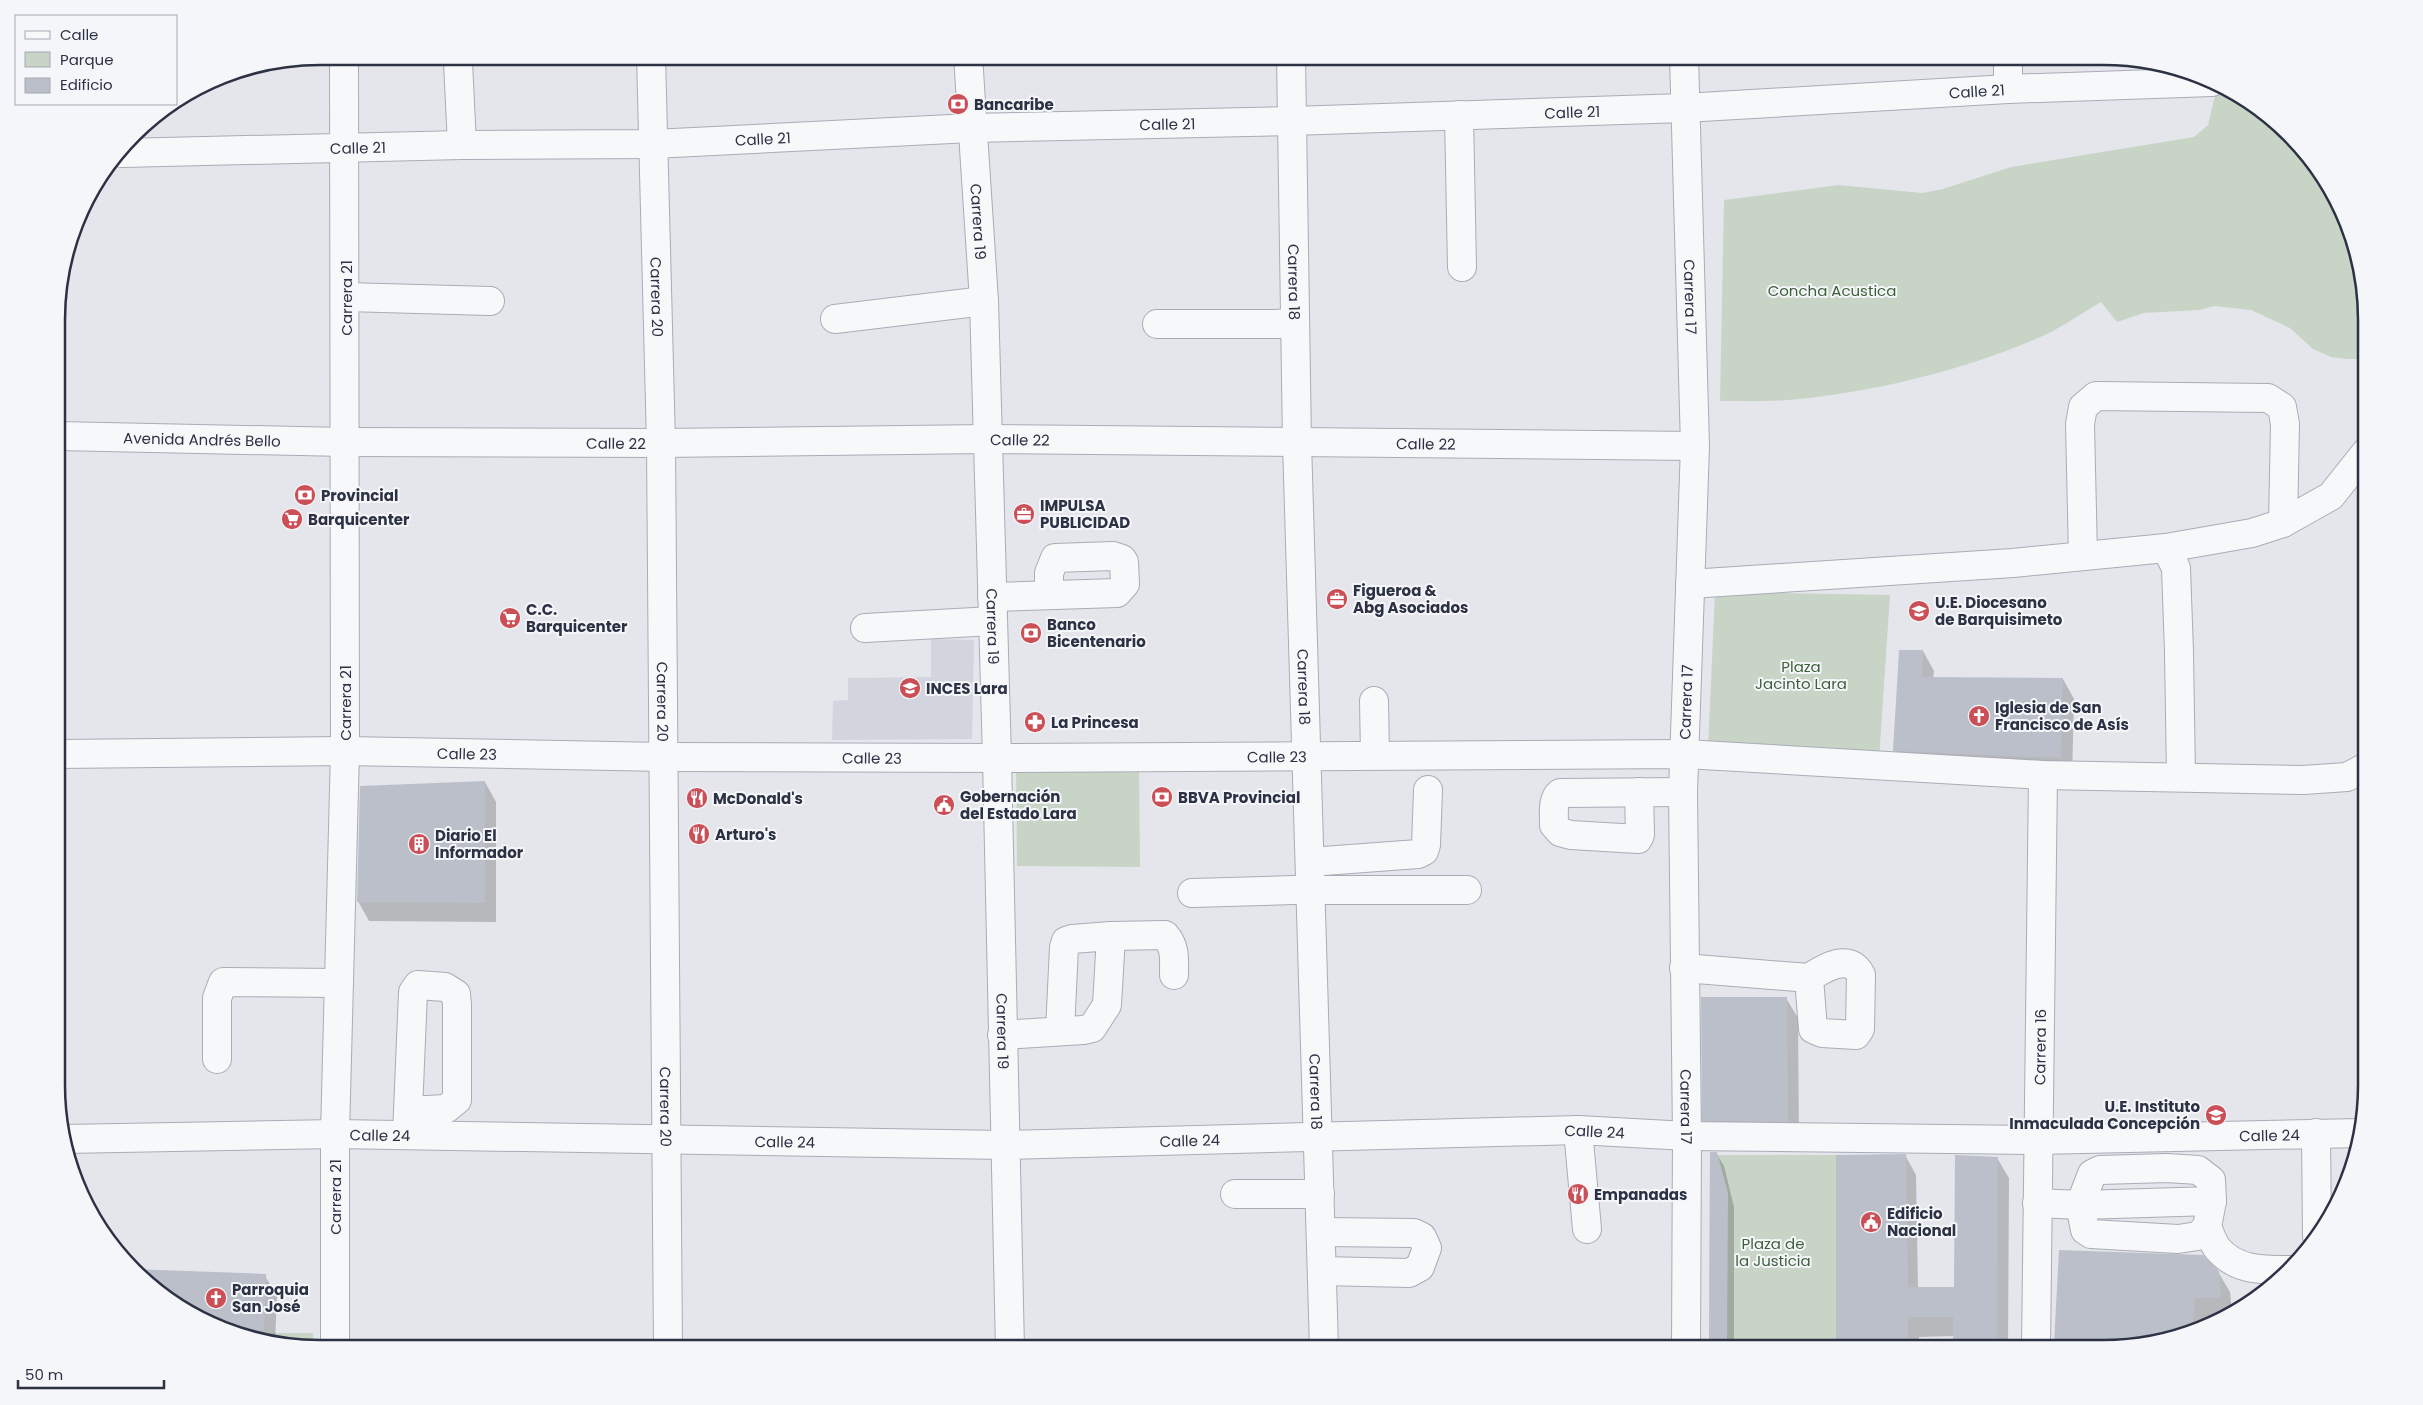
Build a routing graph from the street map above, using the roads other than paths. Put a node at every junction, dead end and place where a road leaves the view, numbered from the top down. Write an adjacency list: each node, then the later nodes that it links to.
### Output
1 (344, 65): 16 (street, Carrera 21)
2 (458, 65): 15 (street)
3 (651, 65): 14 (street, Carrera 20)
4 (968, 65): 13 (street, Carrera 19)
5 (1291, 65): 12 (street, Carrera 18)
6 (1684, 65): 10 (street, Carrera 17)
7 (2008, 65): 9 (street)
8 (2196, 83): 9 (street, Calle 21)
9 (2008, 89): 10 (street, Calle 21)
10 (1684, 108): 11 (street, Calle 21); 29 (street, Carrera 17)
11 (1459, 115): 12 (street, Calle 21); 18 (street)
12 (1292, 121): 13 (street, Calle 21); 23 (street, Carrera 18)
13 (971, 128): 14 (street, Calle 21); 21 (street, Carrera 19)
14 (653, 144): 15 (street, Calle 21); 28 (street, Carrera 20)
15 (462, 145): 16 (street, Calle 21)
16 (344, 147): 17 (street, Calle 21); 19 (street, Carrera 21)
17 (127, 153)
18 (1462, 267)
19 (346, 297): 20 (street); 30 (street, Carrera 21)
20 (490, 301)
21 (984, 301): 22 (street); 26 (street, Carrera 19)
22 (836, 320)
23 (1295, 322): 24 (street); 27 (street, Carrera 18)
24 (1157, 324)
25 (65, 436): 30 (street, Avenida Andrés Bello)
26 (987, 439): 27 (street, Calle 22); 28 (street, Calle 22); 38 (street, Carrera 19)
27 (1297, 442): 29 (street, Calle 22); 44 (street, Carrera 18)
28 (661, 443): 30 (street, Calle 22); 46 (street, Carrera 20)
29 (1695, 446): 36 (street, Carrera 17)
30 (345, 450): 31 (street, Avenida Andrés Bello); 41 (street, Carrera 21)
31 (65, 454)
32 (2358, 462): 33 (street)
33 (2283, 524): 34 (street); 35 (street)
34 (2166, 548): 35 (street); 50 (street)
35 (2083, 556): 36 (street)
36 (1690, 584): 43 (street, Carrera 17)
37 (1050, 595): 38 (street)
38 (992, 609): 39 (street); 47 (street, Carrera 19)
39 (865, 628)
40 (1374, 701): 45 (street)
41 (345, 750): 42 (street, Calle 23); 46 (street, Calle 23); 62 (street, Carrera 21)
42 (65, 754)
43 (1685, 754): 45 (street, Calle 23); 49 (street, Calle 23); 53 (street, Carrera 17)
44 (1307, 755): 45 (street, Calle 23); 47 (street, Calle 23); 54 (street, Carrera 18)
45 (1375, 755)
46 (665, 757): 47 (street, Calle 23); 73 (street, Carrera 20)
47 (997, 758): 64 (street, Carrera 19)
48 (2358, 771): 50 (street, Calle 23)
49 (2043, 775): 50 (street, Calle 23); 74 (street, Carrera 16)
50 (2181, 778)
51 (1428, 790): 54 (street)
52 (1639, 792): 53 (street)
53 (1683, 792): 59 (street, Carrera 17)
54 (1310, 862): 55 (street, Carrera 18)
55 (1310, 890): 56 (street); 57 (street); 71 (street, Carrera 18)
56 (1468, 890)
57 (1192, 893)
58 (1111, 936): 60 (street); 63 (street); 63 (street)
59 (1684, 968): 61 (street); 70 (street, Carrera 17)
60 (1174, 975)
61 (1809, 978)
62 (339, 983): 65 (street); 69 (street, Carrera 21)
63 (1060, 1031): 64 (street)
64 (1002, 1035): 75 (street, Carrera 19)
65 (217, 1059)
66 (1578, 1130): 70 (street, Calle 24); 71 (street, Calle 24); 82 (street)
67 (2316, 1133): 68 (street, Calle 24); 74 (street, Calle 24); 80 (street)
68 (2353, 1133)
69 (335, 1134): 72 (street, Calle 24); 73 (street, Calle 24); 86 (street, Carrera 21)
70 (1687, 1136): 74 (street, Calle 24); 90 (street, Carrera 17)
71 (1317, 1138): 75 (street, Calle 24); 77 (street, Carrera 18)
72 (71, 1139)
73 (665, 1140): 75 (street, Calle 24); 87 (street, Carrera 20)
74 (2038, 1140): 78 (street, Carrera 16)
75 (1004, 1145): 88 (street, Carrera 19)
76 (1235, 1194): 77 (street)
77 (1320, 1194): 83 (street, Carrera 18)
78 (2037, 1203): 79 (street); 91 (street, Carrera 16)
79 (2080, 1206): 81 (street); 81 (street)
80 (2317, 1224)
81 (2206, 1227): 84 (street)
82 (1587, 1229)
83 (1322, 1232): 85 (street, Carrera 18); 85 (street)
84 (2278, 1270)
85 (1322, 1271): 89 (street, Carrera 18)
86 (334, 1340)
87 (668, 1340)
88 (1010, 1340)
89 (1324, 1340)
90 (1686, 1340)
91 (2036, 1340)

